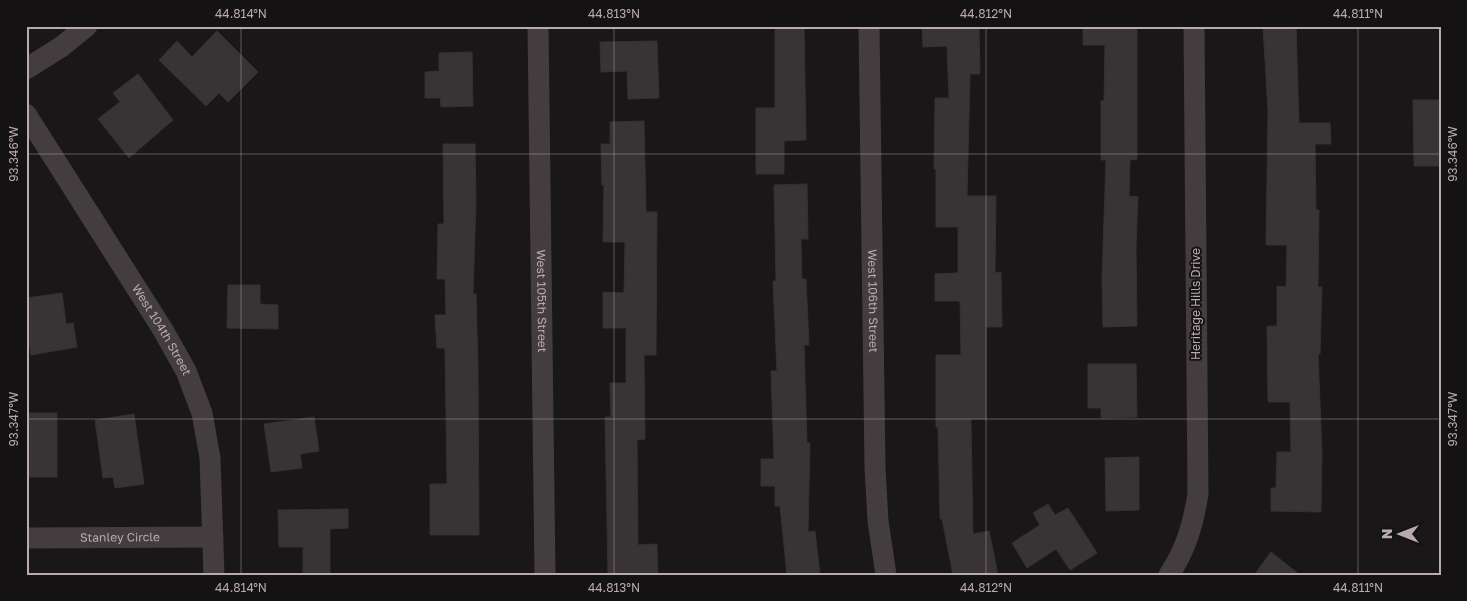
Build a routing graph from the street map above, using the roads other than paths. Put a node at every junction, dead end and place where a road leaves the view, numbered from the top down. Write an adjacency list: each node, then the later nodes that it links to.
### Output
1 (87, 26): 5 (street)
2 (538, 26): 10 (street, West 105th Street)
3 (869, 26): 11 (street, West 106th Street)
4 (1194, 26): 12 (street, Heritage Hills Drive)
5 (26, 69)
6 (26, 114): 7 (street, West 104th Street)
7 (213, 537): 8 (street, Stanley Circle); 9 (street, West 104th Street)
8 (26, 538)
9 (214, 575)
10 (544, 575)
11 (886, 575)
12 (1169, 575)

